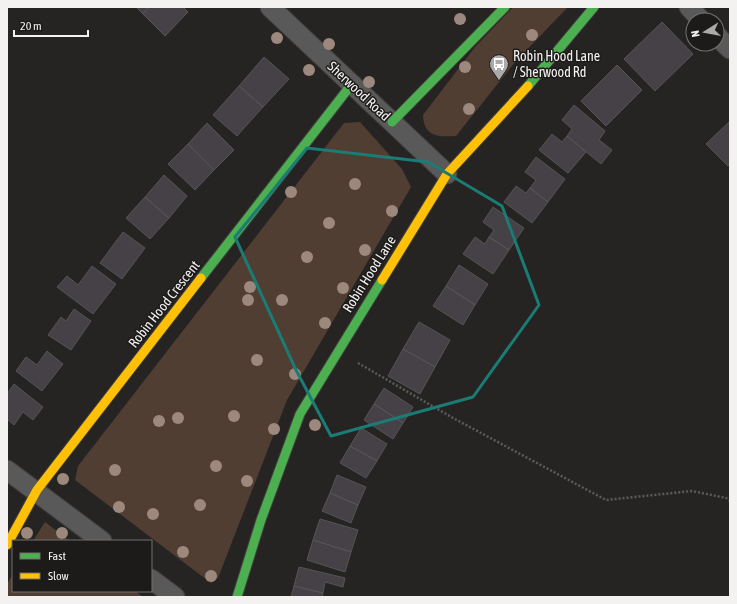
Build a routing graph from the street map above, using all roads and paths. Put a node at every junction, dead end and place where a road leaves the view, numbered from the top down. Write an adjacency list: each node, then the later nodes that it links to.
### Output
1 (270, 7): 4 (street, Sherwood Road)
2 (505, 7): 5 (street)
3 (594, 7): 6 (street, Robin Hood Lane)
4 (351, 85): 5 (street, Sherwood Road); 9 (street, Robin Hood Crescent)
5 (392, 122): 6 (street, Sherwood Road)
6 (447, 174): 7 (street, Robin Hood Lane)
7 (338, 351): 10 (path); 15 (street, Robin Hood Lane)
8 (7, 470): 9 (street)
9 (36, 490): 11 (street); 12 (street, Robin Hood Crescent)
10 (730, 501)
11 (101, 540)
12 (7, 545)
13 (152, 580): 14 (street)
14 (175, 597)
15 (237, 597)

